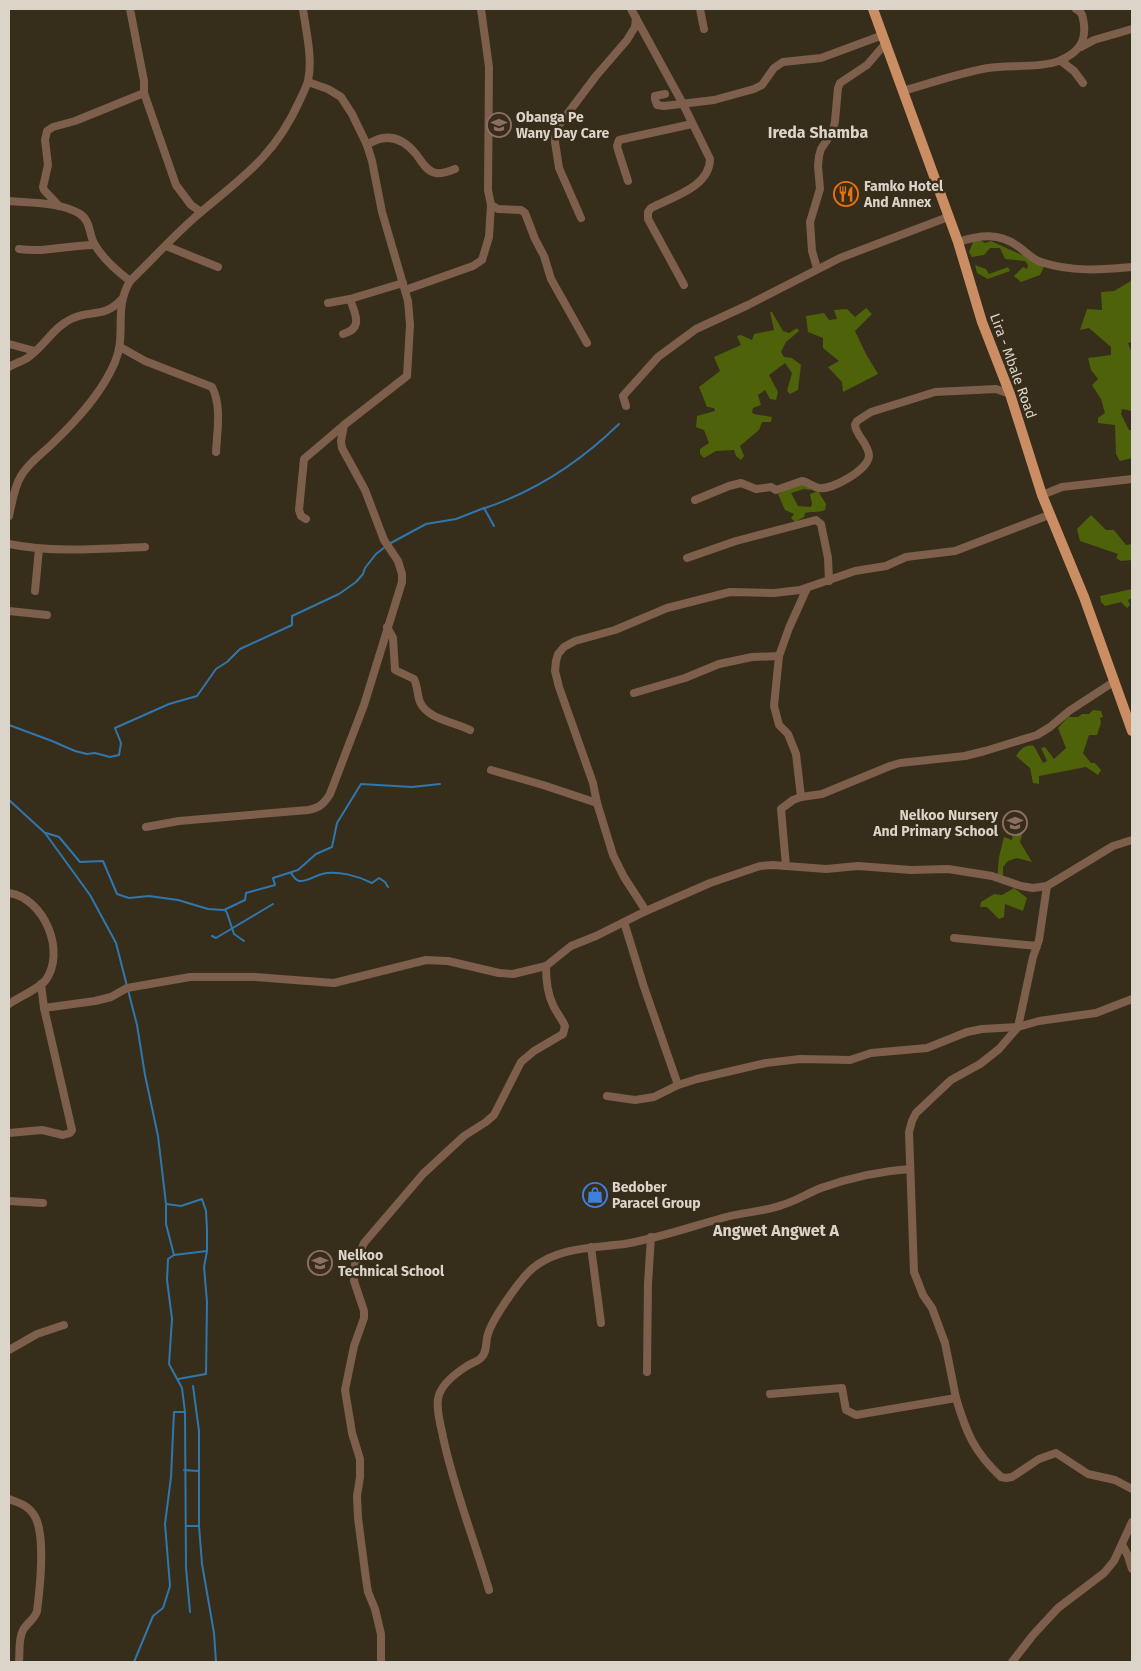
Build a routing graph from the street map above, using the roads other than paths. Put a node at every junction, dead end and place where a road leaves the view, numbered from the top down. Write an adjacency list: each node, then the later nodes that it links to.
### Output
1 (130, 9): 18 (street)
2 (302, 9): 15 (street)
3 (481, 9): 26 (street)
4 (632, 9): 9 (street)
5 (636, 9): 9 (street)
6 (700, 9): 10 (street)
7 (874, 9): 12 (main road, Lira - Mbale Road)
8 (1076, 9): 13 (street)
9 (636, 17): 20 (street); 30 (street)
10 (704, 29)
11 (1132, 29): 13 (street)
12 (884, 39): 17 (main road, Lira - Mbale Road); 20 (street); 37 (street)
13 (1080, 47): 14 (street)
14 (1061, 60): 16 (street); 17 (street)
15 (308, 82): 22 (street); 28 (street)
16 (1083, 83)
17 (903, 91): 29 (main road, Lira - Mbale Road)
18 (144, 93): 27 (street); 28 (street)
19 (665, 94): 20 (street)
20 (683, 104): 21 (street)
21 (692, 124): 24 (street); 39 (street)
22 (367, 144): 23 (street); 40 (street)
23 (456, 169)
24 (628, 181)
25 (9, 201): 27 (street)
26 (491, 205): 40 (street); 45 (street)
27 (59, 206): 32 (street)
28 (201, 212): 33 (street)
29 (948, 217): 31 (main road, Lira - Mbale Road); 37 (street)
30 (581, 218)
31 (958, 242): 36 (street); 50 (main road, Lira - Mbale Road)
32 (94, 245): 34 (street); 38 (street)
33 (166, 246): 35 (street); 38 (street)
34 (19, 249)
35 (218, 267)
36 (1132, 267)
37 (817, 268): 51 (street)
38 (130, 281): 42 (street)
39 (684, 285)
40 (404, 286): 41 (street); 52 (street)
41 (350, 299): 43 (street); 44 (street)
42 (121, 300): 47 (street); 48 (street)
43 (328, 303)
44 (343, 334)
45 (587, 343)
46 (9, 344): 48 (street)
47 (120, 347): 53 (street); 56 (street)
48 (35, 351): 49 (street)
49 (9, 367)
50 (1010, 394): 57 (main road, Lira - Mbale Road); 58 (street)
51 (626, 406)
52 (344, 425): 61 (street); 71 (street)
53 (216, 452)
54 (1132, 479): 57 (street)
55 (9, 482): 56 (street)
56 (18, 484): 60 (street)
57 (1042, 494): 59 (main road, Lira - Mbale Road)
58 (696, 500)
59 (1049, 515): 66 (street); 73 (main road, Lira - Mbale Road)
60 (9, 516)
61 (306, 519)
62 (9, 544): 64 (street)
63 (145, 547): 64 (street)
64 (39, 549): 68 (street)
65 (687, 558): 66 (street)
66 (829, 581): 67 (street)
67 (807, 588): 72 (street); 80 (street)
68 (34, 590)
69 (9, 611): 70 (street)
70 (47, 616)
71 (387, 627): 76 (street); 81 (street)
72 (779, 656): 74 (street); 79 (street)
73 (1115, 681): 75 (main road, Lira - Mbale Road); 79 (street)
74 (634, 693)
75 (1129, 713): 77 (main road, Lira - Mbale Road)
76 (470, 730)
77 (1132, 732)
78 (491, 770): 80 (street)
79 (801, 797): 83 (street)
80 (597, 803): 86 (street)
81 (146, 827)
82 (1132, 840): 84 (street)
83 (786, 866): 84 (street); 86 (street)
84 (1047, 886): 89 (street)
85 (9, 893): 91 (street)
86 (646, 911): 87 (street)
87 (624, 922): 90 (street); 96 (street)
88 (954, 938): 89 (street)
89 (1037, 946): 95 (street)
90 (546, 966): 94 (street); 117 (street)
91 (41, 984): 93 (street); 94 (street)
92 (1132, 998): 95 (street)
93 (9, 1004)
94 (44, 1008): 98 (street)
95 (1018, 1027): 96 (street); 99 (street)
96 (678, 1085): 97 (street)
97 (607, 1096)
98 (9, 1132)
99 (910, 1169): 102 (street); 109 (street)
100 (9, 1201): 101 (street)
101 (43, 1203)
102 (651, 1237): 103 (street); 107 (street)
103 (591, 1247): 104 (street); 115 (street)
104 (601, 1323)
105 (64, 1325): 106 (street)
106 (9, 1350)
107 (647, 1372)
108 (770, 1394): 109 (street)
109 (956, 1398): 110 (street)
110 (1132, 1489)
111 (9, 1499): 116 (street)
112 (1132, 1522): 113 (street)
113 (1122, 1544): 114 (street); 118 (street)
114 (1132, 1569)
115 (489, 1590)
116 (19, 1662)
117 (381, 1662)
118 (1012, 1662)

